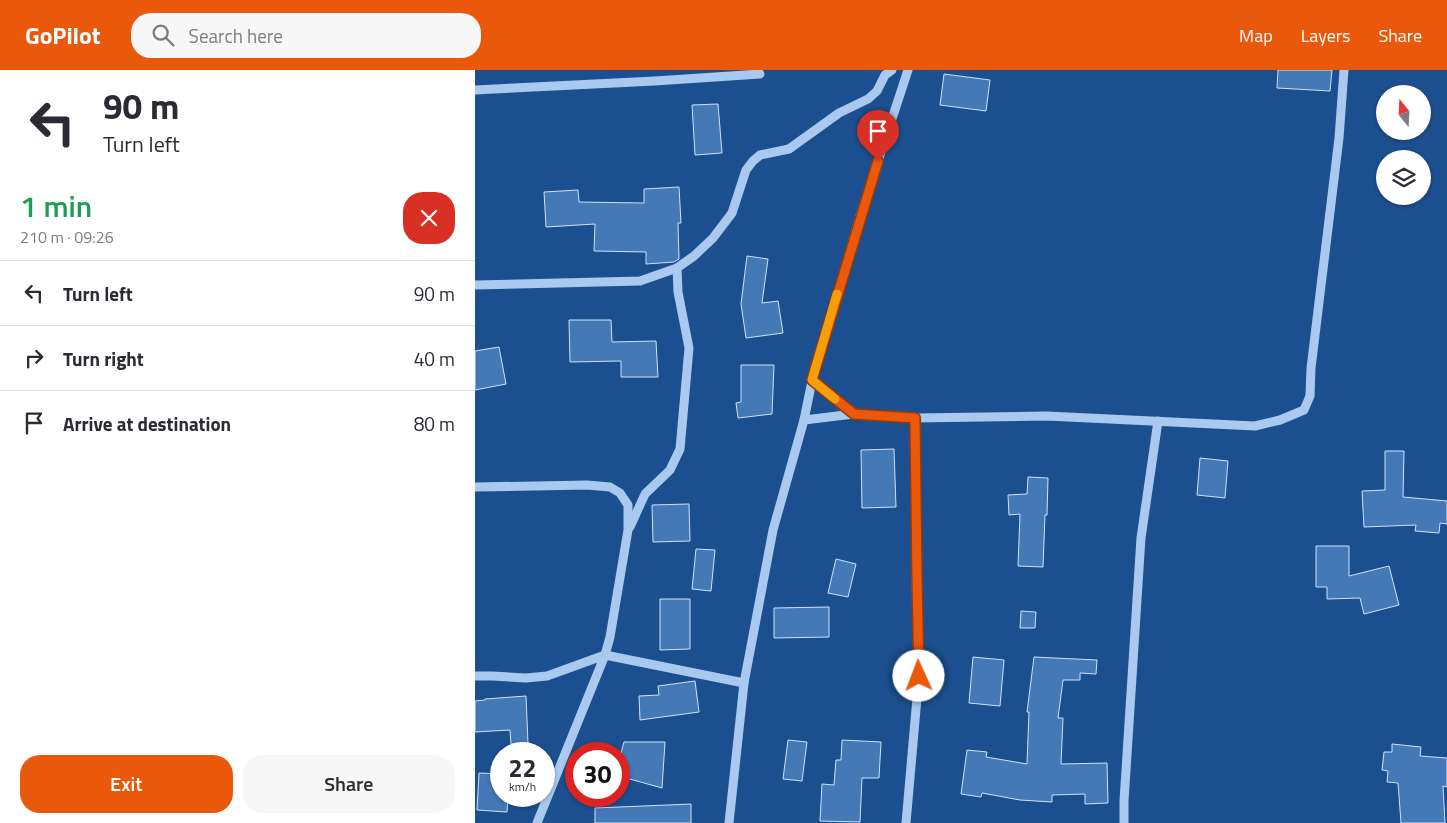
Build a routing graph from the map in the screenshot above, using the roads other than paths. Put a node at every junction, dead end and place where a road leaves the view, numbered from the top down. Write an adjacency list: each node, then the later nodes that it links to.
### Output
1 (891, 70): 6 (street)
2 (907, 70): 8 (street)
3 (1344, 70): 12 (street)
4 (760, 74): 5 (street)
5 (475, 90)
6 (677, 268): 7 (street); 14 (street)
7 (475, 286)
8 (812, 380): 9 (street); 11 (street)
9 (854, 414): 10 (street); 11 (street)
10 (915, 418): 12 (street); 20 (street)
11 (804, 420): 17 (street)
12 (1158, 421): 21 (street)
13 (475, 487): 14 (street)
14 (629, 530): 15 (street)
15 (605, 655): 16 (street); 17 (street); 18 (street)
16 (475, 676)
17 (745, 683): 19 (street)
18 (537, 823)
19 (729, 823)
20 (906, 823)
21 (1124, 823)

